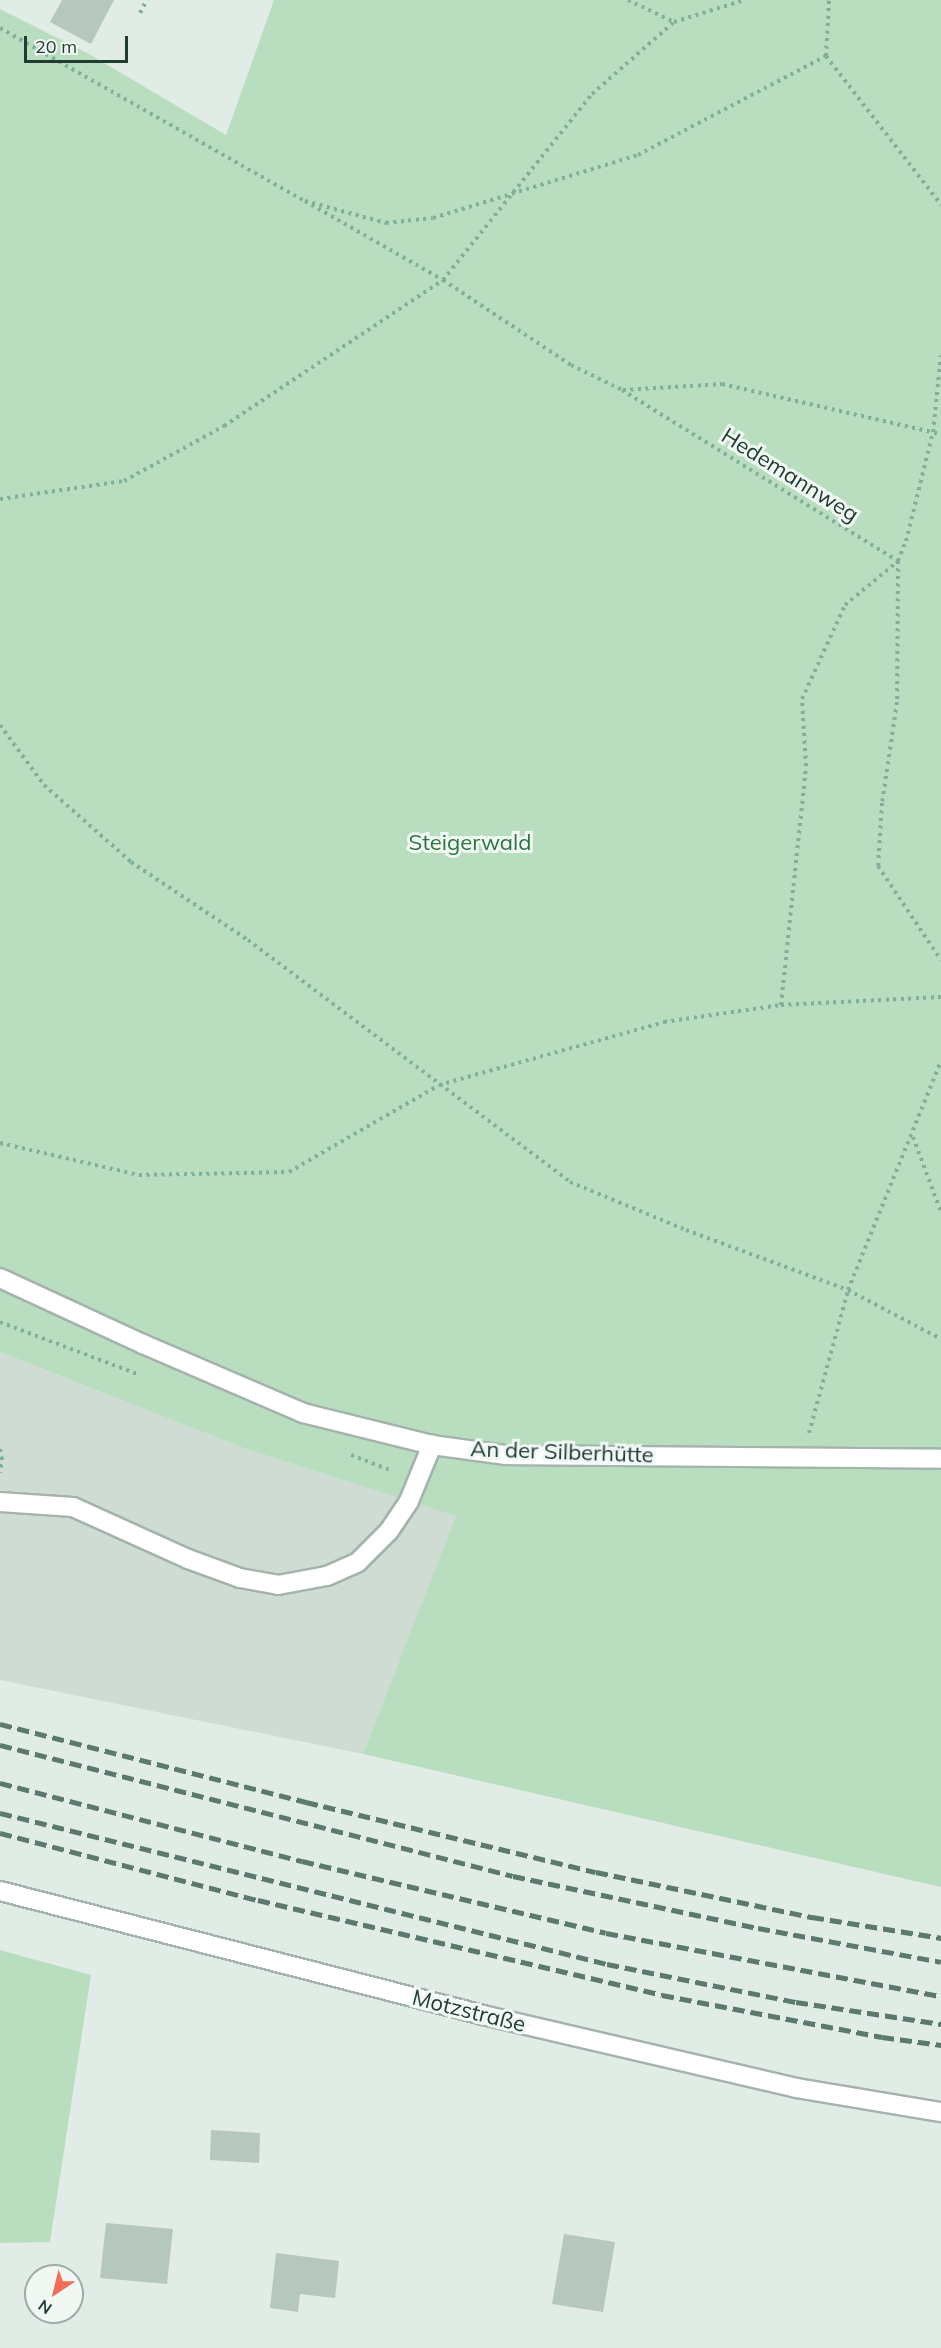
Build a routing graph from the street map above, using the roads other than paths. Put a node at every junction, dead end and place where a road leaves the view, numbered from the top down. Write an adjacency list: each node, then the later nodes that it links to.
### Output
1 (0, 1278): 2 (street, An der Silberhütte)
2 (432, 1446): 3 (street, An der Silberhütte); 4 (street)
3 (941, 1459)
4 (0, 1502)
5 (0, 1892): 6 (street, Motzstraße)
6 (941, 2112)

